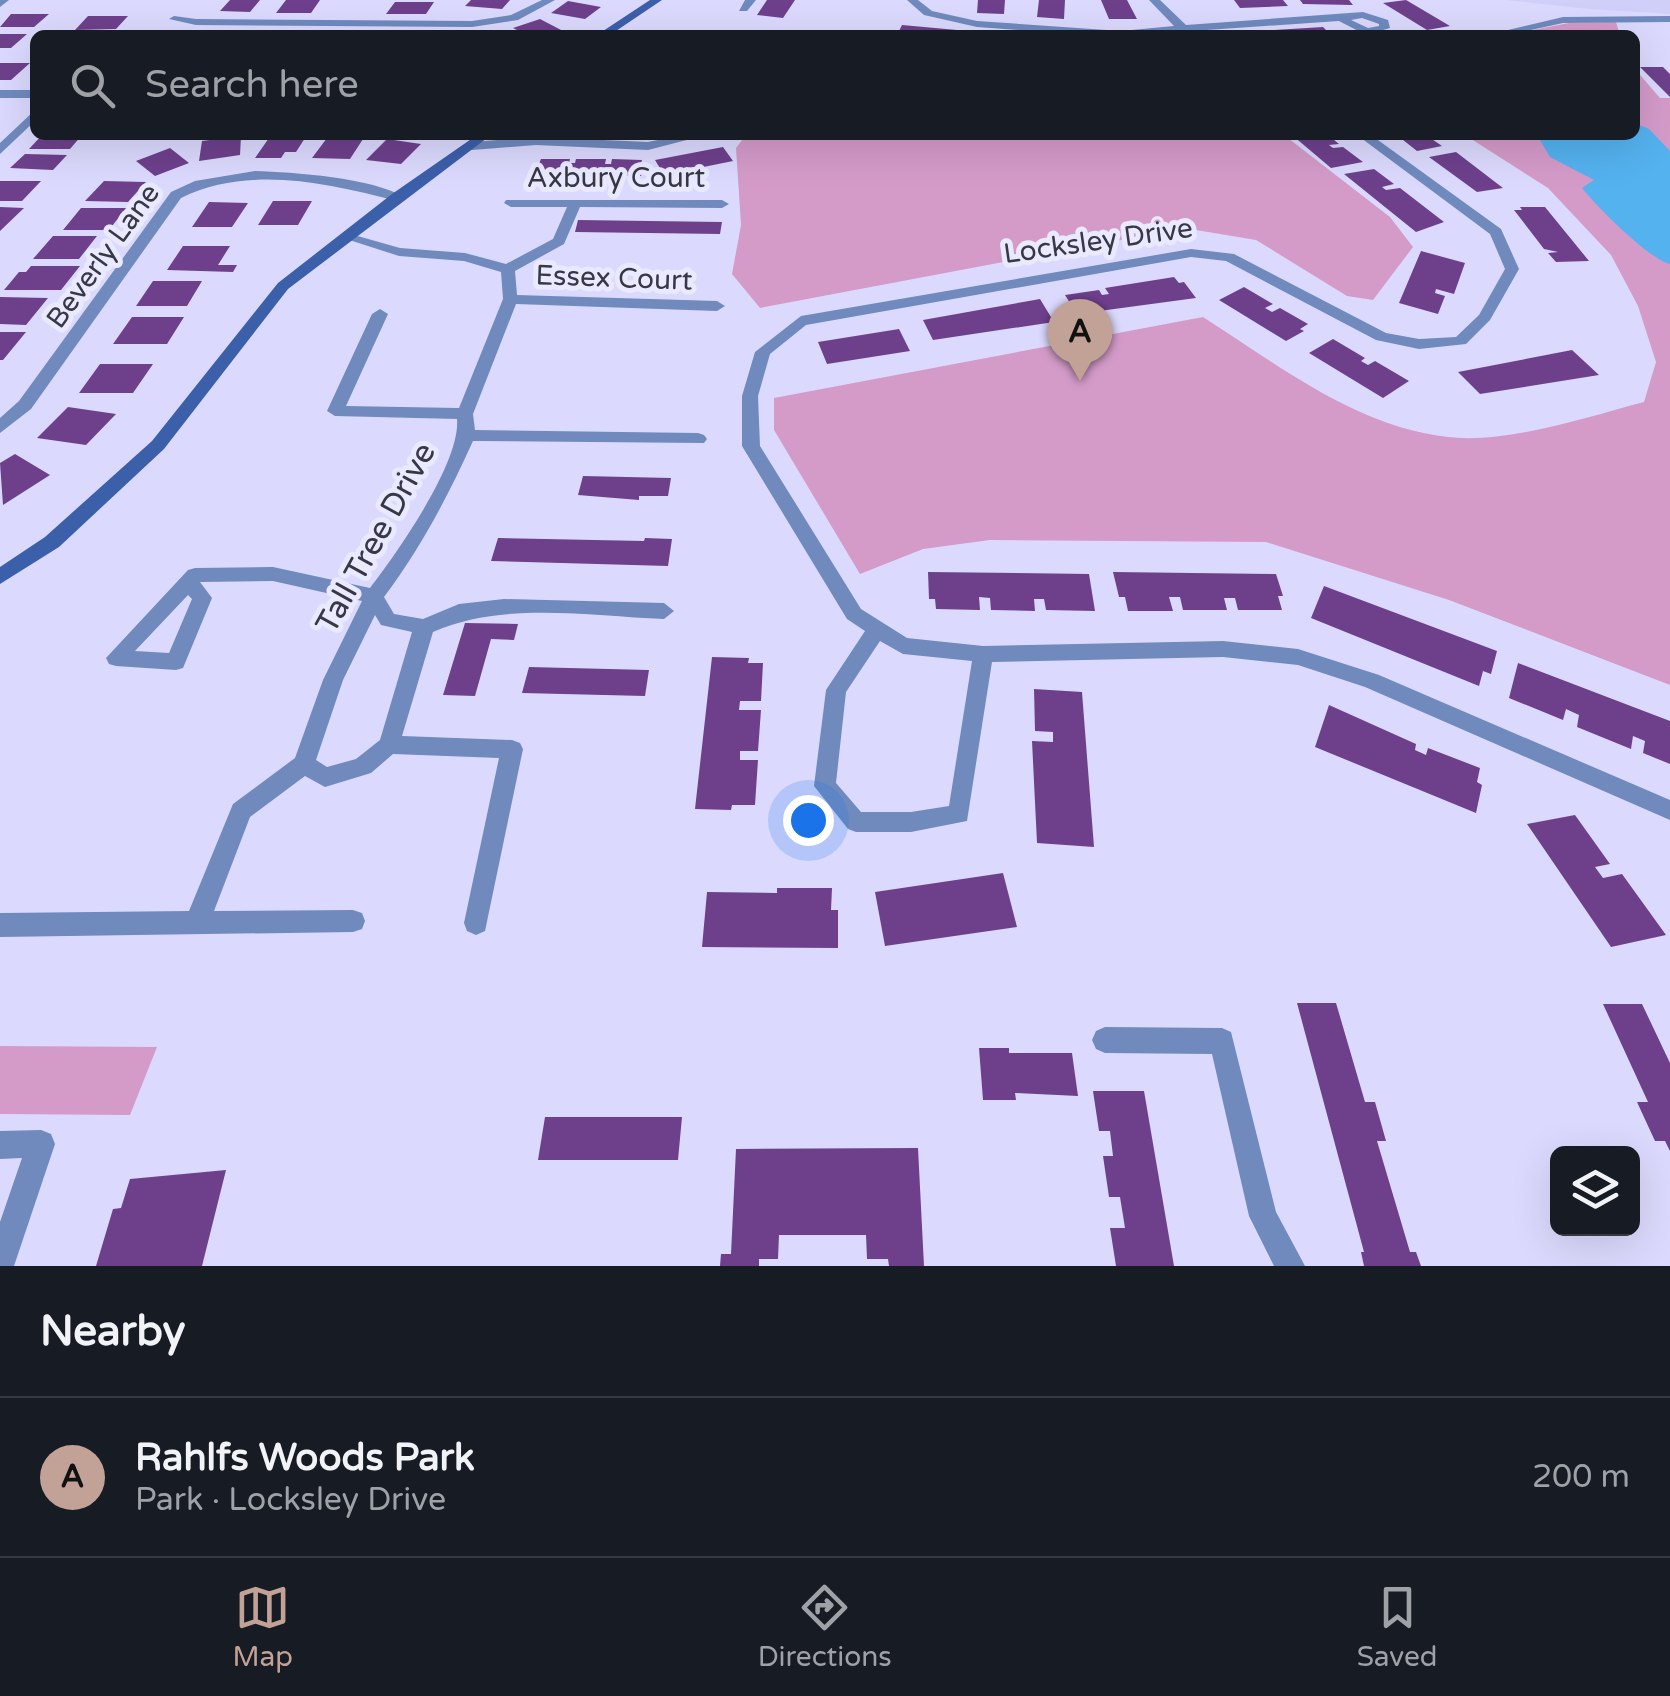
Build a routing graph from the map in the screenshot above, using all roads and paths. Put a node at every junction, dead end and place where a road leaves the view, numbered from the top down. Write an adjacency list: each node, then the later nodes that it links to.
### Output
1 (550, 0): 5 (street)
2 (657, 0): 8 (main road)
3 (912, 0): 9 (street)
4 (1154, 0): 10 (street)
5 (174, 18)
6 (1345, 18): 11 (street)
7 (1670, 20): 12 (street)
8 (611, 30)
9 (1063, 30)
10 (1185, 30)
11 (1201, 30)
12 (1516, 30)
13 (0, 94): 14 (street)
14 (30, 94)
15 (30, 119): 20 (street)
16 (560, 140): 17 (street)
17 (676, 140)
18 (1370, 140): 39 (street, Locksley Drive)
19 (478, 141): 21 (main road)
20 (0, 150)
21 (398, 196): 25 (main road); 31 (street, Beverly Lane)
22 (510, 203): 23 (street, Axbury Court)
23 (575, 204): 24 (street, Axbury Court); 26 (street)
24 (722, 204)
25 (347, 238): 26 (street); 34 (main road)
26 (508, 269): 27 (street, Tall Tree Drive)
27 (510, 300): 28 (street, Essex Court); 30 (street, Tall Tree Drive)
28 (717, 306)
29 (380, 314): 30 (street)
30 (466, 414): 32 (street, Tall Tree Drive)
31 (0, 428)
32 (467, 435): 33 (street); 36 (street, Tall Tree Drive)
33 (698, 439)
34 (0, 576)
35 (189, 582): 35 (street); 36 (street)
36 (374, 596): 38 (street); 42 (street, Tall Tree Drive)
37 (664, 611): 38 (street)
38 (424, 627): 41 (street)
39 (877, 629): 40 (street, Locksley Drive); 40 (street)
40 (983, 654): 43 (street, Locksley Drive)
41 (389, 746): 42 (street); 45 (street)
42 (304, 764): 47 (street)
43 (1670, 810)
44 (352, 921): 47 (street)
45 (476, 923)
46 (0, 925): 47 (street)
47 (196, 925)
48 (1105, 1040): 51 (street)
49 (0, 1145): 50 (street)
50 (0, 1264)
51 (1290, 1266)

